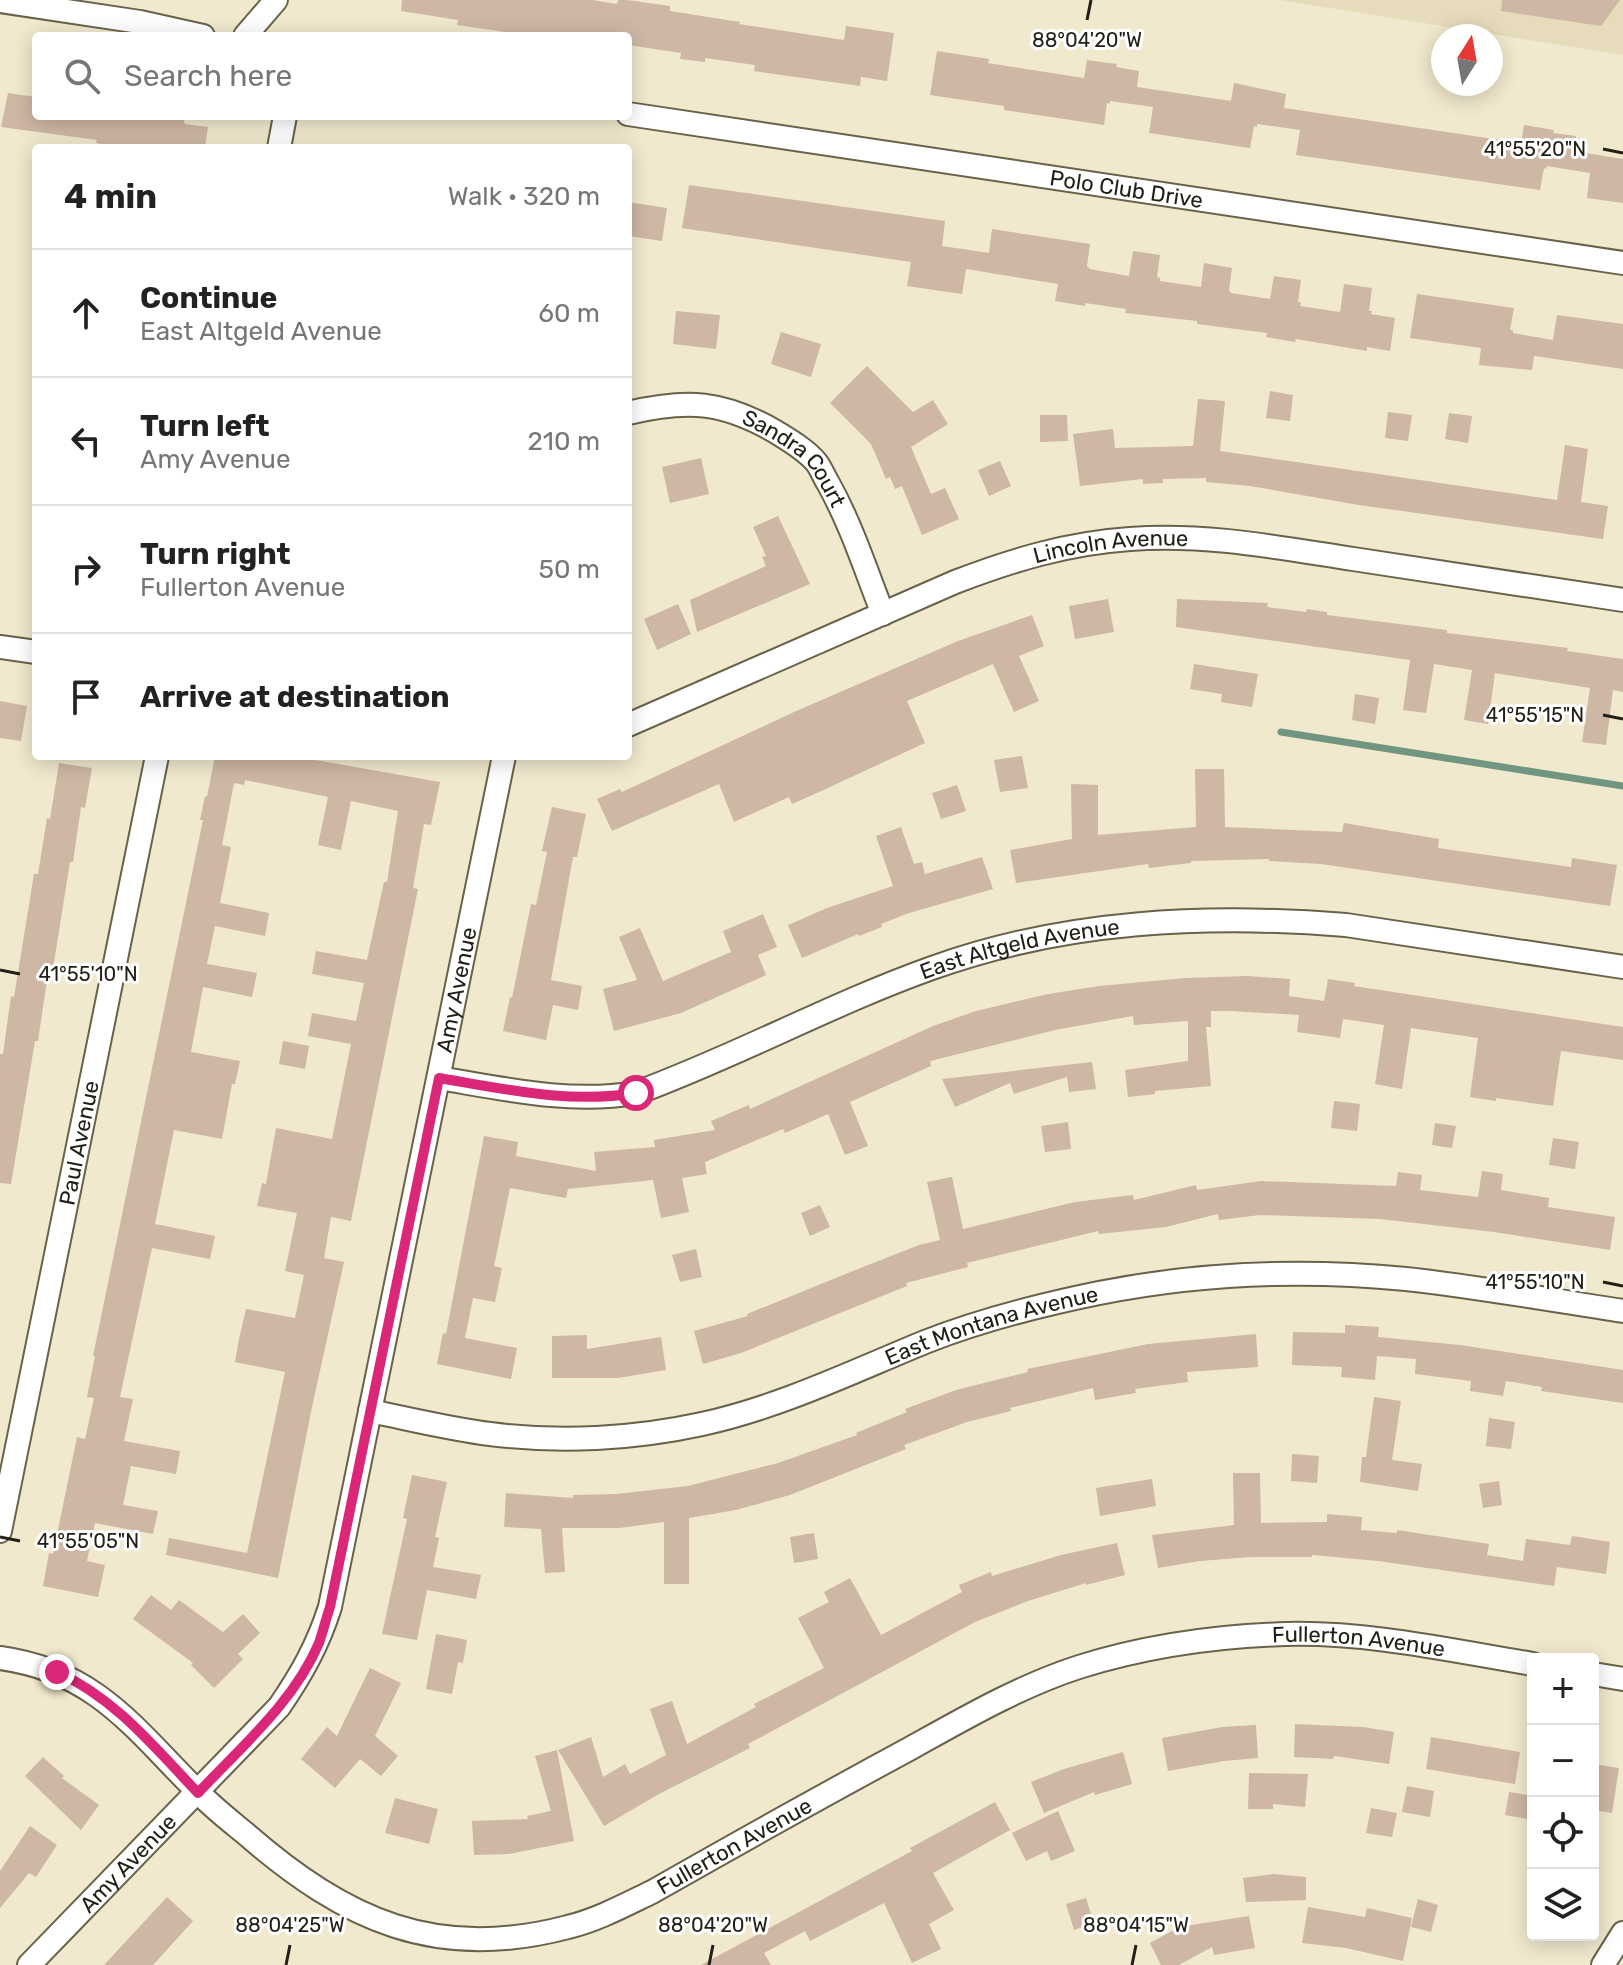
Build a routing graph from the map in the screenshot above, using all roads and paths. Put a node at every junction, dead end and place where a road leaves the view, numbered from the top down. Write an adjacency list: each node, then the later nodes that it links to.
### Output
1 (276, 0): 4 (street)
2 (0, 1): 3 (street)
3 (185, 32)
4 (248, 32)
5 (632, 115): 8 (street, Polo Club Drive)
6 (284, 120): 7 (street)
7 (280, 144)
8 (1623, 263)
9 (632, 412): 11 (street, Sandra Court)
10 (1623, 600): 11 (street, Lincoln Avenue)
11 (883, 614): 14 (street, Lincoln Avenue)
12 (0, 647): 13 (street)
13 (32, 651)
14 (632, 723)
15 (156, 760): 21 (street, Paul Avenue)
16 (503, 760): 18 (street, Amy Avenue)
17 (1623, 967): 18 (street, East Altgeld Avenue)
18 (439, 1078): 20 (street, Amy Avenue)
19 (1623, 1311): 20 (street, East Montana Avenue)
20 (370, 1411): 26 (street, Amy Avenue)
21 (0, 1531)
22 (0, 1658): 26 (street, Fullerton Avenue)
23 (1527, 1663): 26 (street, Fullerton Avenue)
24 (1599, 1675): 25 (street)
25 (1623, 1679)
26 (198, 1793): 28 (street, Amy Avenue)
27 (1623, 1933): 29 (street)
28 (29, 1965)
29 (1603, 1965)

